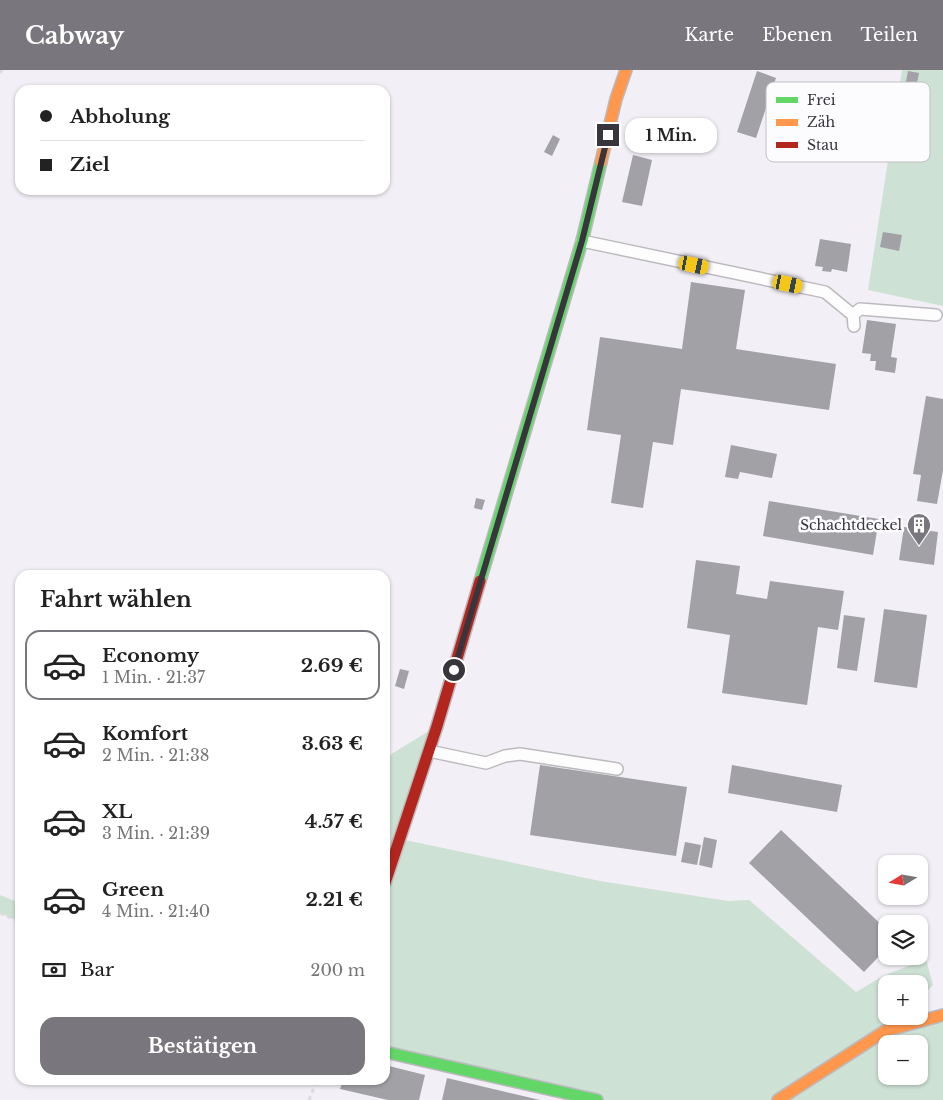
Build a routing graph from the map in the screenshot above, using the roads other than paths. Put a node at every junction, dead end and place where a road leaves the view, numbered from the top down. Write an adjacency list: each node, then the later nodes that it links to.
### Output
1 (626, 70): 2 (street)
2 (582, 241): 3 (lane); 4 (street)
3 (936, 315)
4 (429, 751): 5 (lane); 6 (street)
5 (617, 769)
6 (390, 868)
7 (943, 1015): 10 (street)
8 (390, 1053): 9 (street)
9 (597, 1100)
10 (778, 1100)

